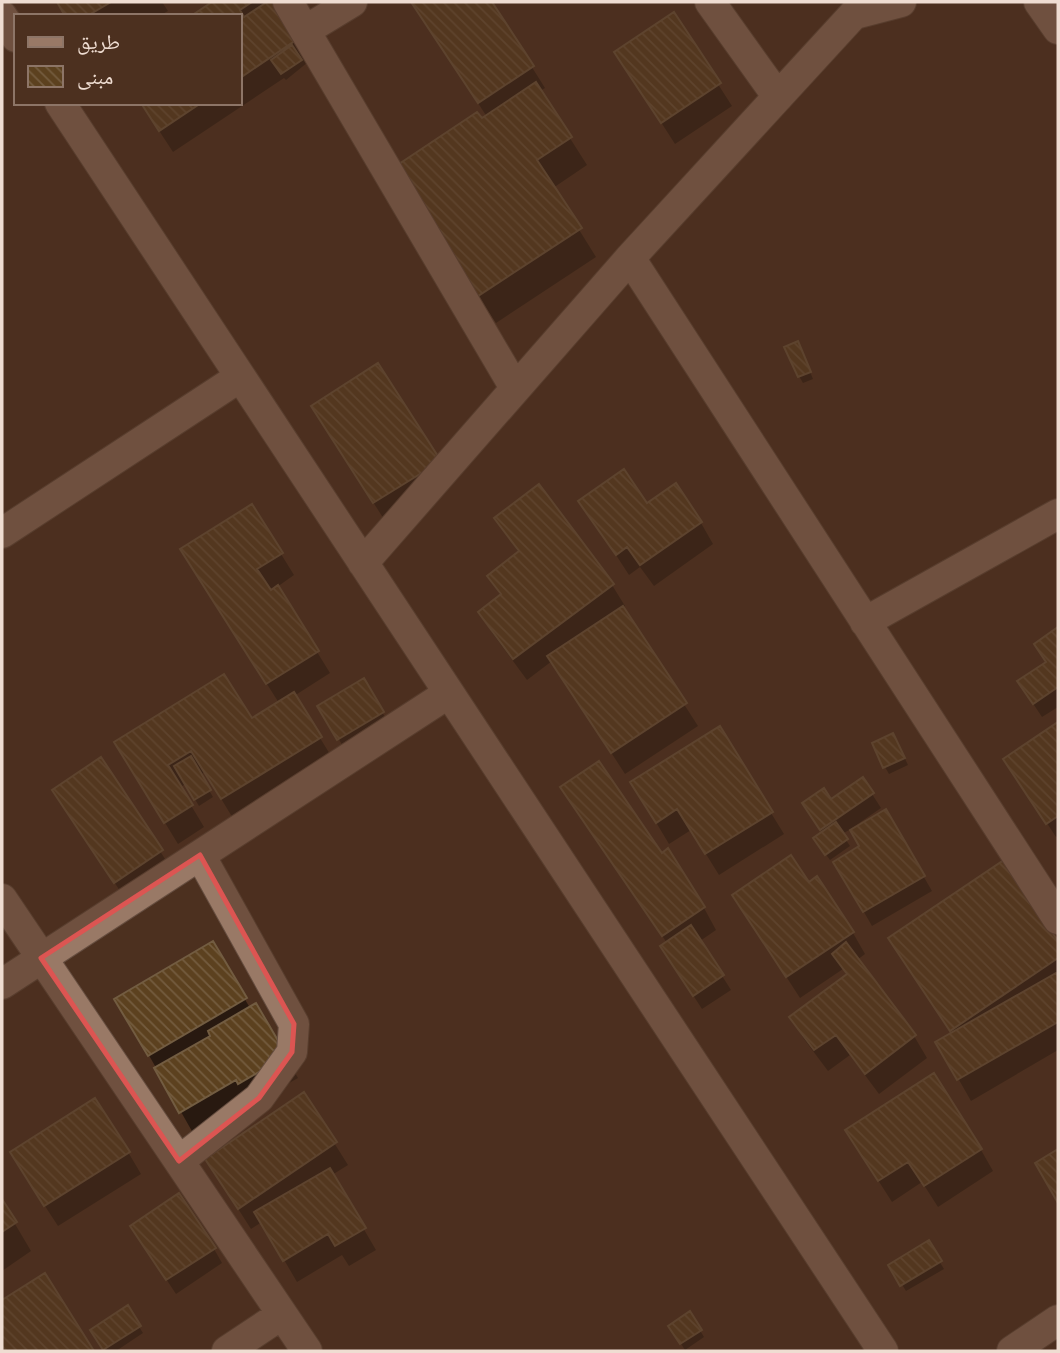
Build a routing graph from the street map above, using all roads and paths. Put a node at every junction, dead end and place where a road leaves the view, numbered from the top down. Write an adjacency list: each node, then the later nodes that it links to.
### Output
1 (288, 2): 9 (street)
2 (352, 2): 9 (street)
3 (710, 2): 11 (street)
4 (901, 2): 6 (street)
5 (1040, 2): 8 (street)
6 (860, 8): 11 (street)
7 (2, 16): 10 (street)
8 (1058, 29)
9 (306, 30): 15 (street)
10 (14, 34)
11 (778, 97): 13 (street)
12 (61, 105): 14 (street)
13 (629, 258): 15 (street); 19 (street)
14 (240, 377): 17 (street); 18 (street)
15 (515, 387): 18 (street)
16 (1058, 514): 19 (street)
17 (2, 533)
18 (363, 563): 20 (street)
19 (866, 622): 23 (street)
20 (449, 694): 21 (street); 31 (street)
21 (200, 855): 24 (street); 26 (street)
22 (2, 899): 24 (street)
23 (1058, 919)
24 (41, 958): 25 (street); 26 (street)
25 (2, 984)
26 (179, 1161): 27 (street)
27 (281, 1315): 29 (street); 30 (street)
28 (1058, 1321): 32 (street)
29 (227, 1351)
30 (307, 1351)
31 (883, 1351)
32 (1012, 1351)

